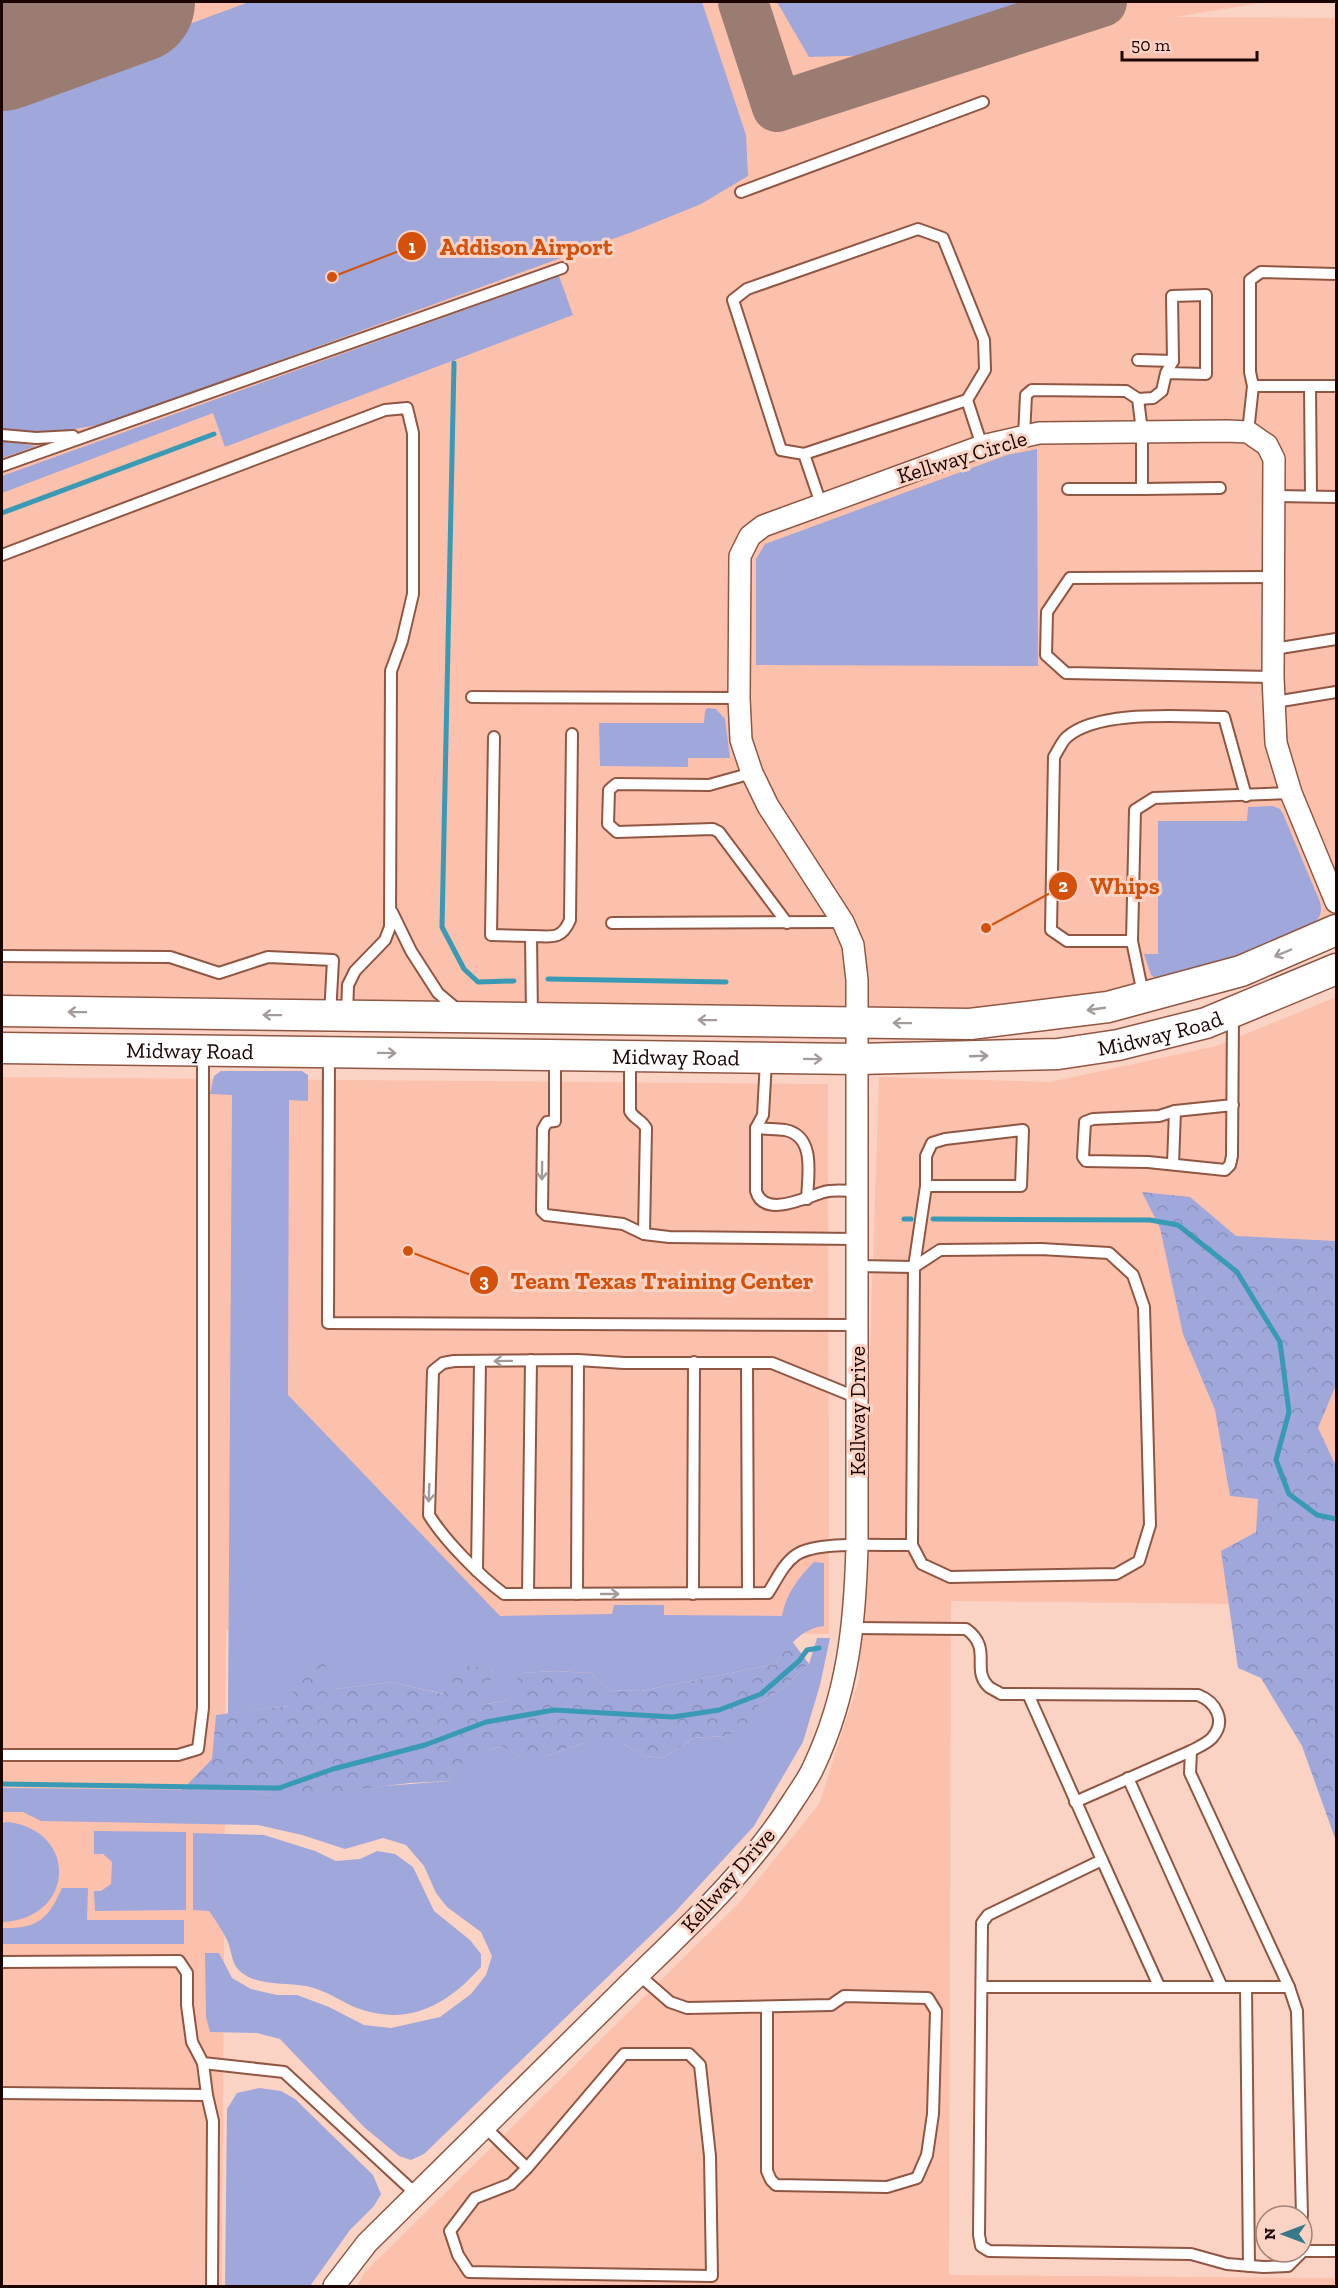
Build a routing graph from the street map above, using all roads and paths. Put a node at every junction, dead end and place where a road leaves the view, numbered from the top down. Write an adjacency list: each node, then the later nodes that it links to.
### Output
1 (983, 102): 2 (lane)
2 (741, 192)
3 (562, 268): 16 (lane)
4 (1336, 274): 8 (lane)
5 (1138, 360): 6 (lane)
6 (1173, 361): 7 (lane); 7 (lane)
7 (1166, 373): 11 (lane)
8 (1253, 386): 9 (lane); 14 (lane)
9 (1310, 386): 10 (lane); 25 (lane)
10 (1336, 386)
11 (1138, 399): 13 (lane); 17 (lane)
12 (967, 400): 18 (lane); 19 (lane); 19 (lane)
13 (1142, 431): 14 (street, Kellway Circle); 17 (street, Kellway Circle); 23 (lane)
14 (1248, 432): 24 (street)
15 (2, 435): 16 (lane)
16 (87, 435): 20 (lane)
17 (1024, 436): 18 (street, Kellway Circle)
18 (982, 446): 27 (street, Kellway Circle)
19 (804, 454): 27 (lane)
20 (2, 466)
21 (1220, 488): 23 (lane)
22 (1068, 489): 23 (lane)
23 (1142, 489)
24 (1275, 496): 25 (lane); 29 (street)
25 (1311, 496): 26 (lane)
26 (1336, 497)
27 (821, 504): 35 (street, Kellway Circle)
28 (2, 555): 43 (lane)
29 (1275, 577): 31 (street); 32 (lane)
30 (1336, 639): 31 (lane)
31 (1274, 649): 32 (street)
32 (1273, 677): 36 (street)
33 (1336, 692): 36 (lane)
34 (472, 697): 35 (lane)
35 (739, 698): 39 (street, Kellway Circle)
36 (1275, 702): 40 (street)
37 (572, 734): 48 (lane)
38 (494, 736): 48 (lane)
39 (752, 773): 44 (street, Kellway Circle); 46 (lane)
40 (1291, 793): 41 (lane); 42 (street)
41 (1246, 796): 49 (lane); 49 (lane)
42 (1336, 902)
43 (391, 909): 55 (lane); 56 (lane)
44 (843, 922): 46 (lane); 58 (street, Kellway Circle)
45 (612, 923): 46 (lane)
46 (787, 923)
47 (1336, 930): 52 (main road, Midway Road, one-way to 52)
48 (531, 936): 57 (lane)
49 (1132, 941): 52 (lane)
50 (2, 956): 55 (lane)
51 (1336, 969): 54 (main road, Midway Road)
52 (1144, 997): 58 (main road, Midway Road, one-way to 58)
53 (2, 1011): 55 (main road, Midway Road, one-way to 53)
54 (1233, 1011): 65 (main road, Midway Road, one-way to 54); 66 (lane)
55 (339, 1015): 56 (main road, Midway Road); 61 (main road)
56 (466, 1017): 57 (main road, Midway Road)
57 (532, 1018): 58 (main road, Midway Road, one-way to 57)
58 (857, 1022): 65 (street, Kellway Circle)
59 (2, 1048): 60 (main road, Midway Road)
60 (202, 1051): 61 (main road, Midway Road); 94 (lane)
61 (329, 1052): 62 (main road, Midway Road, one-way to 62); 77 (lane)
62 (555, 1055): 63 (main road, Midway Road); 73 (lane, one-way to 73)
63 (630, 1057): 64 (main road, Midway Road); 73 (lane)
64 (766, 1058): 65 (main road, Midway Road, one-way to 65); 68 (lane)
65 (857, 1059): 71 (street, Kellway Drive)
66 (1233, 1105): 67 (lane); 69 (lane)
67 (1175, 1111): 69 (lane); 69 (lane)
68 (756, 1128): 72 (lane); 72 (lane)
69 (1173, 1164)
70 (926, 1186): 70 (lane); 76 (lane)
71 (857, 1191): 72 (lane); 74 (street, Kellway Drive)
72 (807, 1199)
73 (644, 1234): 74 (lane)
74 (857, 1239): 75 (street, Kellway Drive)
75 (857, 1266): 76 (lane); 77 (street, Kellway Drive)
76 (914, 1267): 84 (lane); 84 (lane)
77 (858, 1325): 83 (street, Kellway Drive)
78 (531, 1360): 79 (lane); 80 (lane, one-way to 80); 88 (lane)
79 (578, 1360): 81 (lane); 89 (lane)
80 (480, 1361): 86 (lane); 86 (lane, one-way to 86)
81 (694, 1362): 82 (lane); 90 (lane)
82 (747, 1363): 83 (lane); 87 (lane)
83 (858, 1398): 85 (street, Kellway Drive)
84 (912, 1545): 85 (lane)
85 (857, 1546): 87 (lane); 91 (street, Kellway Drive)
86 (477, 1570): 88 (lane)
87 (748, 1593): 90 (lane)
88 (528, 1594): 89 (lane)
89 (577, 1594): 90 (lane, one-way to 90)
90 (693, 1594)
91 (853, 1628): 92 (lane); 99 (street, Kellway Drive)
92 (1028, 1694): 93 (lane); 96 (lane)
93 (1191, 1751): 95 (lane); 104 (lane)
94 (2, 1755)
95 (1128, 1778): 96 (lane); 102 (lane)
96 (1075, 1802): 97 (lane)
97 (1102, 1860): 100 (lane); 101 (lane)
98 (2, 1962): 106 (lane)
99 (639, 1975): 105 (lane); 109 (street, Kellway Drive)
100 (1159, 1986): 101 (lane); 102 (lane)
101 (982, 1987): 116 (lane)
102 (1222, 1987): 103 (lane)
103 (1246, 1987): 104 (lane); 116 (lane)
104 (1289, 1987): 112 (lane)
105 (767, 2007): 105 (lane)
106 (203, 2063): 108 (lane); 111 (lane)
107 (2, 2093): 108 (lane)
108 (207, 2095): 117 (lane)
109 (485, 2127): 110 (lane); 111 (street, Kellway Drive)
110 (527, 2168): 110 (lane)
111 (416, 2194): 118 (street, Kellway Drive)
112 (1302, 2204)
113 (1336, 2251): 114 (lane)
114 (1314, 2252)
115 (1290, 2264): 116 (lane)
116 (1250, 2266)
117 (212, 2286)
118 (334, 2286)

